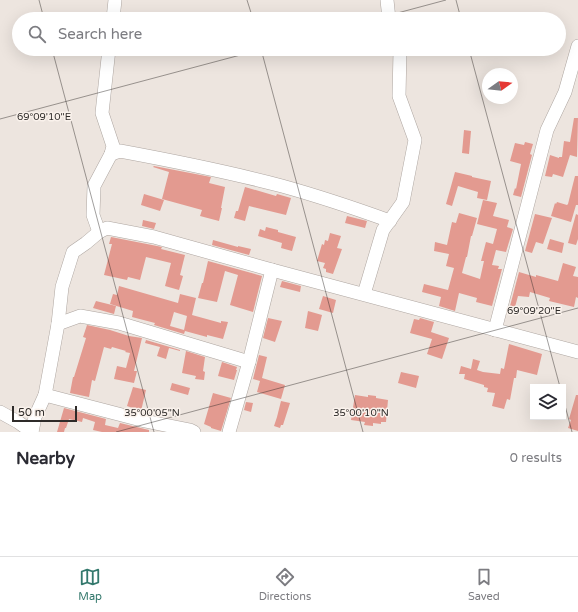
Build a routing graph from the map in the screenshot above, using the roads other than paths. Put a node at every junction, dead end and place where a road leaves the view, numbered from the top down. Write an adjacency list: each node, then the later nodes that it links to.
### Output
1 (115, 0): 3 (street)
2 (387, 0): 4 (street)
3 (114, 12)
4 (389, 12)
5 (578, 46): 14 (street)
6 (108, 56): 8 (street)
7 (400, 56): 9 (street)
8 (111, 154): 9 (street); 10 (street)
9 (390, 221): 12 (street)
10 (99, 232): 11 (street); 13 (street)
11 (272, 270): 12 (street); 16 (street)
12 (364, 294): 14 (street)
13 (58, 324): 16 (street); 17 (street)
14 (495, 330): 15 (street)
15 (578, 352)
16 (249, 362): 21 (street)
17 (45, 395): 19 (street); 20 (street)
18 (0, 412): 19 (street)
19 (32, 432)
20 (194, 432)
21 (230, 432)

